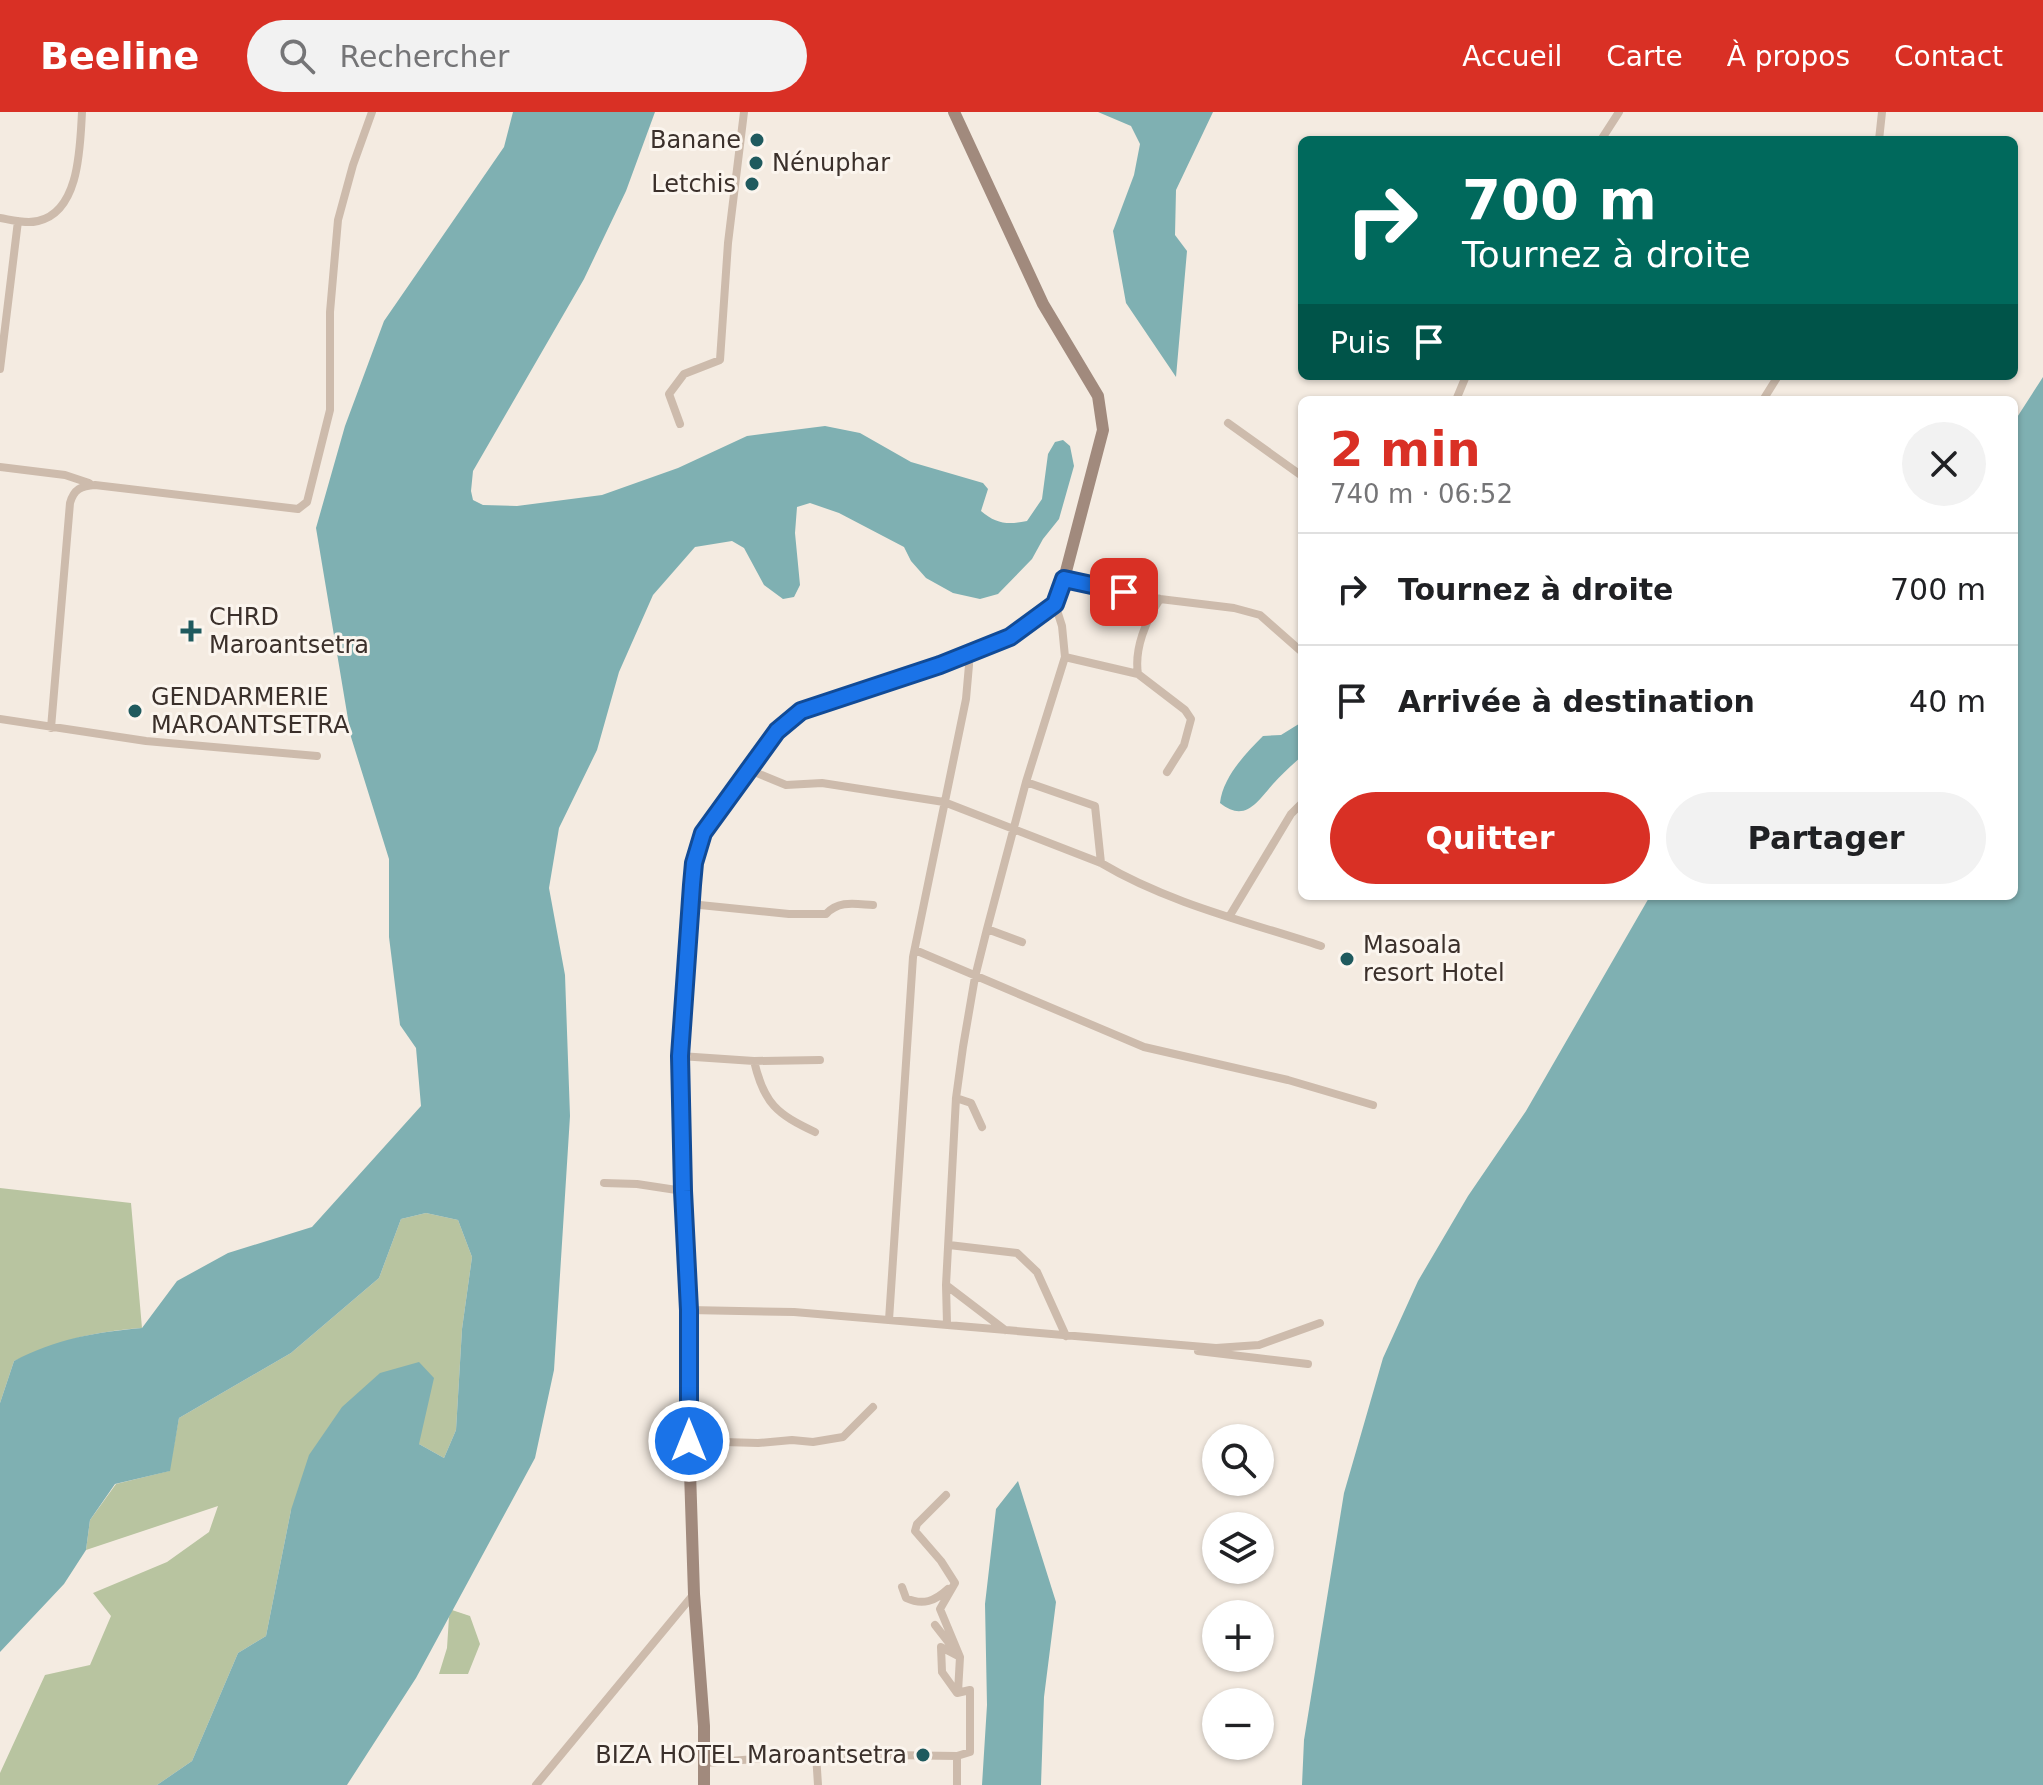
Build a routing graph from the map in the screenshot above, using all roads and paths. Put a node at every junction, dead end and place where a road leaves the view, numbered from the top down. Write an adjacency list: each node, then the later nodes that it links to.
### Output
1 (82, 112): 10 (street)
2 (372, 112): 16 (street)
3 (744, 112): 13 (street)
4 (954, 112): 17 (main road)
5 (1619, 112): 7 (street)
6 (1882, 112): 8 (street)
7 (1604, 136)
8 (1879, 136)
9 (0, 218): 10 (street)
10 (18, 221): 11 (street)
11 (0, 369)
12 (1228, 423): 15 (street)
13 (680, 424)
14 (0, 467): 16 (street)
15 (1298, 473)
16 (95, 485): 25 (street)
17 (1064, 579): 18 (street); 19 (main road)
18 (1160, 599): 20 (street); 23 (street)
19 (1055, 604): 21 (main road); 22 (street)
20 (1298, 648)
21 (968, 655): 27 (main road); 30 (street)
22 (1065, 657): 23 (street); 29 (street)
23 (1138, 674): 28 (street)
24 (0, 719): 25 (street)
25 (51, 728): 26 (street)
26 (317, 756)
27 (747, 769): 30 (street); 34 (main road)
28 (1167, 772)
29 (1026, 782): 32 (street); 33 (street)
30 (944, 802): 32 (street); 40 (street)
31 (1298, 808): 36 (street)
32 (1013, 831): 33 (street); 37 (street)
33 (1101, 863): 36 (street)
34 (690, 904): 35 (street); 42 (main road)
35 (873, 905)
36 (1229, 917): 39 (street)
37 (987, 929): 38 (street); 41 (street)
38 (1022, 942)
39 (1321, 946)
40 (915, 950): 41 (street); 54 (street)
41 (975, 977): 45 (street); 46 (street)
42 (680, 1056): 44 (street); 50 (main road)
43 (820, 1060): 44 (street)
44 (754, 1061): 48 (street)
45 (956, 1098): 47 (street); 51 (street)
46 (1373, 1105)
47 (982, 1127)
48 (815, 1132)
49 (604, 1183): 50 (street)
50 (683, 1191): 53 (main road)
51 (949, 1245): 52 (street); 58 (street)
52 (946, 1285): 56 (street); 57 (street)
53 (689, 1310): 54 (street); 62 (main road)
54 (889, 1320): 56 (street)
55 (1320, 1323): 59 (street)
56 (947, 1324): 57 (street)
57 (1005, 1330): 58 (street)
58 (1066, 1336): 59 (street)
59 (1166, 1343): 60 (street)
60 (1308, 1364)
61 (873, 1407): 62 (street)
62 (689, 1441): 66 (main road)
63 (946, 1495): 64 (street)
64 (955, 1583): 65 (street); 68 (street)
65 (902, 1587)
66 (694, 1594): 72 (main road); 73 (street)
67 (935, 1625): 68 (street)
68 (960, 1657): 69 (street); 69 (street)
69 (957, 1693): 71 (street)
70 (816, 1754): 71 (street); 72 (street); 75 (street)
71 (957, 1756): 76 (street)
72 (705, 1763): 74 (main road)
73 (536, 1785)
74 (704, 1785)
75 (818, 1785)
76 (957, 1785)

